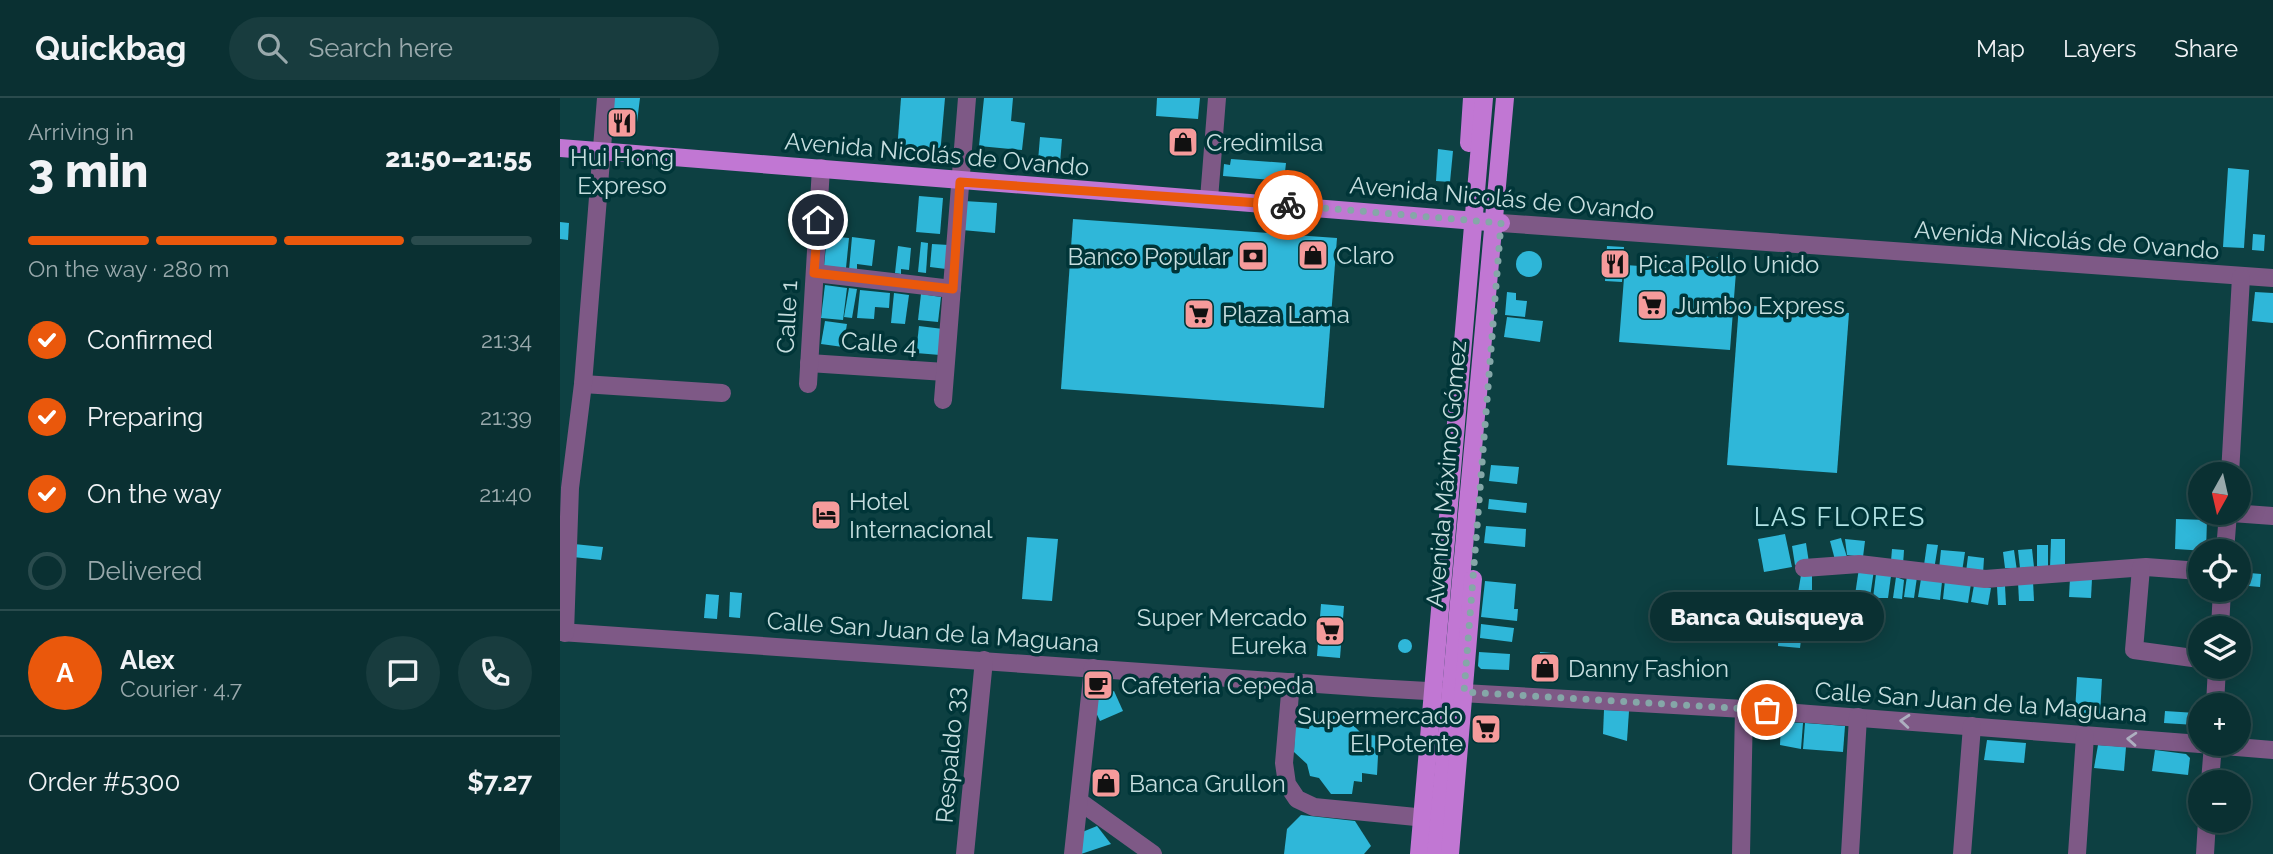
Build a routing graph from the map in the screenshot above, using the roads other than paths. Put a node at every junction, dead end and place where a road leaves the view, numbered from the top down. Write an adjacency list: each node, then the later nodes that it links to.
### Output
1 (606, 98): 9 (street)
2 (967, 98): 11 (street)
3 (1217, 98): 12 (street)
4 (1472, 98): 13 (main road)
5 (1484, 98): 53 (main road, Avenida Máximo Gómez)
6 (1504, 98): 54 (main road, Avenida Máximo Gómez)
7 (1515, 98): 14 (main road)
8 (560, 148): 9 (main road, Avenida Nicolás de Ovando)
9 (603, 152): 10 (main road, Avenida Nicolás de Ovando); 21 (street)
10 (821, 169): 11 (main road, Avenida Nicolás de Ovando); 15 (street, Calle 1)
11 (960, 182): 12 (main road, Avenida Nicolás de Ovando); 18 (street)
12 (1209, 199): 13 (main road, Avenida Nicolás de Ovando)
13 (1463, 219): 14 (main road, Avenida Nicolás de Ovando); 37 (main road)
14 (1501, 223): 16 (street, Avenida Nicolás de Ovando); 38 (main road)
15 (814, 273): 18 (street); 19 (street, Calle 1)
16 (2241, 277): 17 (street, Avenida Nicolás de Ovando); 25 (street)
17 (2273, 278)
18 (953, 289): 20 (street)
19 (809, 363): 20 (street, Calle 4); 22 (street, Calle 1)
20 (945, 372): 24 (street)
21 (583, 384): 23 (street); 26 (street)
22 (808, 384)
23 (722, 393)
24 (943, 400)
25 (2231, 462)
26 (565, 487): 32 (street)
27 (2251, 514): 28 (street)
28 (2273, 516)
29 (1804, 568): 30 (street)
30 (2141, 568): 31 (street); 33 (street)
31 (2188, 570)
32 (563, 633): 34 (street, Calle San Juan de la Maguana)
33 (2188, 657)
34 (984, 660): 35 (street, Calle San Juan de la Maguana); 49 (street, Respaldo 33)
35 (1093, 668): 36 (street, Calle San Juan de la Maguana); 46 (street)
36 (1290, 682): 37 (street, Calle San Juan de la Maguana); 47 (street)
37 (1428, 689): 38 (street, Calle San Juan de la Maguana); 47 (main road)
38 (1464, 692): 39 (street, Calle San Juan de la Maguana); 55 (main road)
39 (1744, 709): 40 (street, Calle San Juan de la Maguana); 56 (street)
40 (1858, 717): 41 (street, Calle San Juan de la Maguana, one-way to 40); 57 (street)
41 (1972, 726): 42 (street, Calle San Juan de la Maguana); 58 (street)
42 (2085, 736): 43 (street, Calle San Juan de la Maguana, one-way to 42); 59 (street)
43 (2188, 743)
44 (2251, 748): 45 (street, Calle San Juan de la Maguana)
45 (2273, 750)
46 (1079, 801): 50 (street); 51 (street)
47 (1416, 817): 52 (main road)
48 (2206, 833): 60 (street)
49 (967, 853)
50 (1073, 854)
51 (1153, 854)
52 (1412, 854)
53 (1419, 854)
54 (1436, 854)
55 (1450, 854)
56 (1741, 854)
57 (1850, 854)
58 (1962, 854)
59 (2077, 854)
60 (2205, 854)

